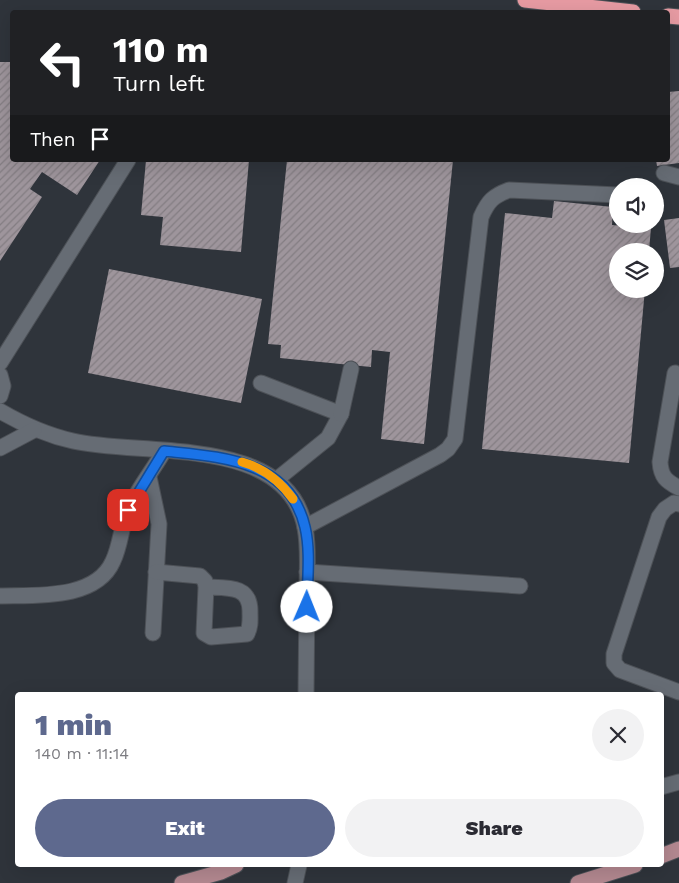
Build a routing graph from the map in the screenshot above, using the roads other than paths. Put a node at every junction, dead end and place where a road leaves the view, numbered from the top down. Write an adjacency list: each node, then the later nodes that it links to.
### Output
1 (525, 0): 2 (highway)
2 (616, 10)
3 (127, 162): 5 (street)
4 (609, 195): 20 (street)
5 (0, 364)
6 (350, 369): 12 (street)
7 (675, 373): 18 (street)
8 (0, 375): 10 (street)
9 (261, 383): 12 (street)
10 (0, 396)
11 (0, 411): 13 (street)
12 (341, 414): 17 (street)
13 (34, 430): 14 (street); 15 (street)
14 (0, 448)
15 (164, 451): 16 (street); 17 (street)
16 (149, 476): 21 (street); 25 (street)
17 (276, 480): 20 (street)
18 (679, 488)
19 (679, 504): 28 (street)
20 (305, 526): 22 (street)
21 (156, 572): 24 (street); 26 (street)
22 (307, 572): 23 (street); 27 (street)
23 (520, 586)
24 (206, 587)
25 (0, 596)
26 (153, 633)
27 (306, 692)
28 (679, 692)
29 (679, 782): 30 (street)
30 (664, 786)
31 (679, 849): 32 (main road)
32 (664, 855)
33 (232, 867): 36 (main road)
34 (299, 867): 37 (street)
35 (629, 867): 38 (main road)
36 (182, 883)
37 (295, 883)
38 (578, 883)

